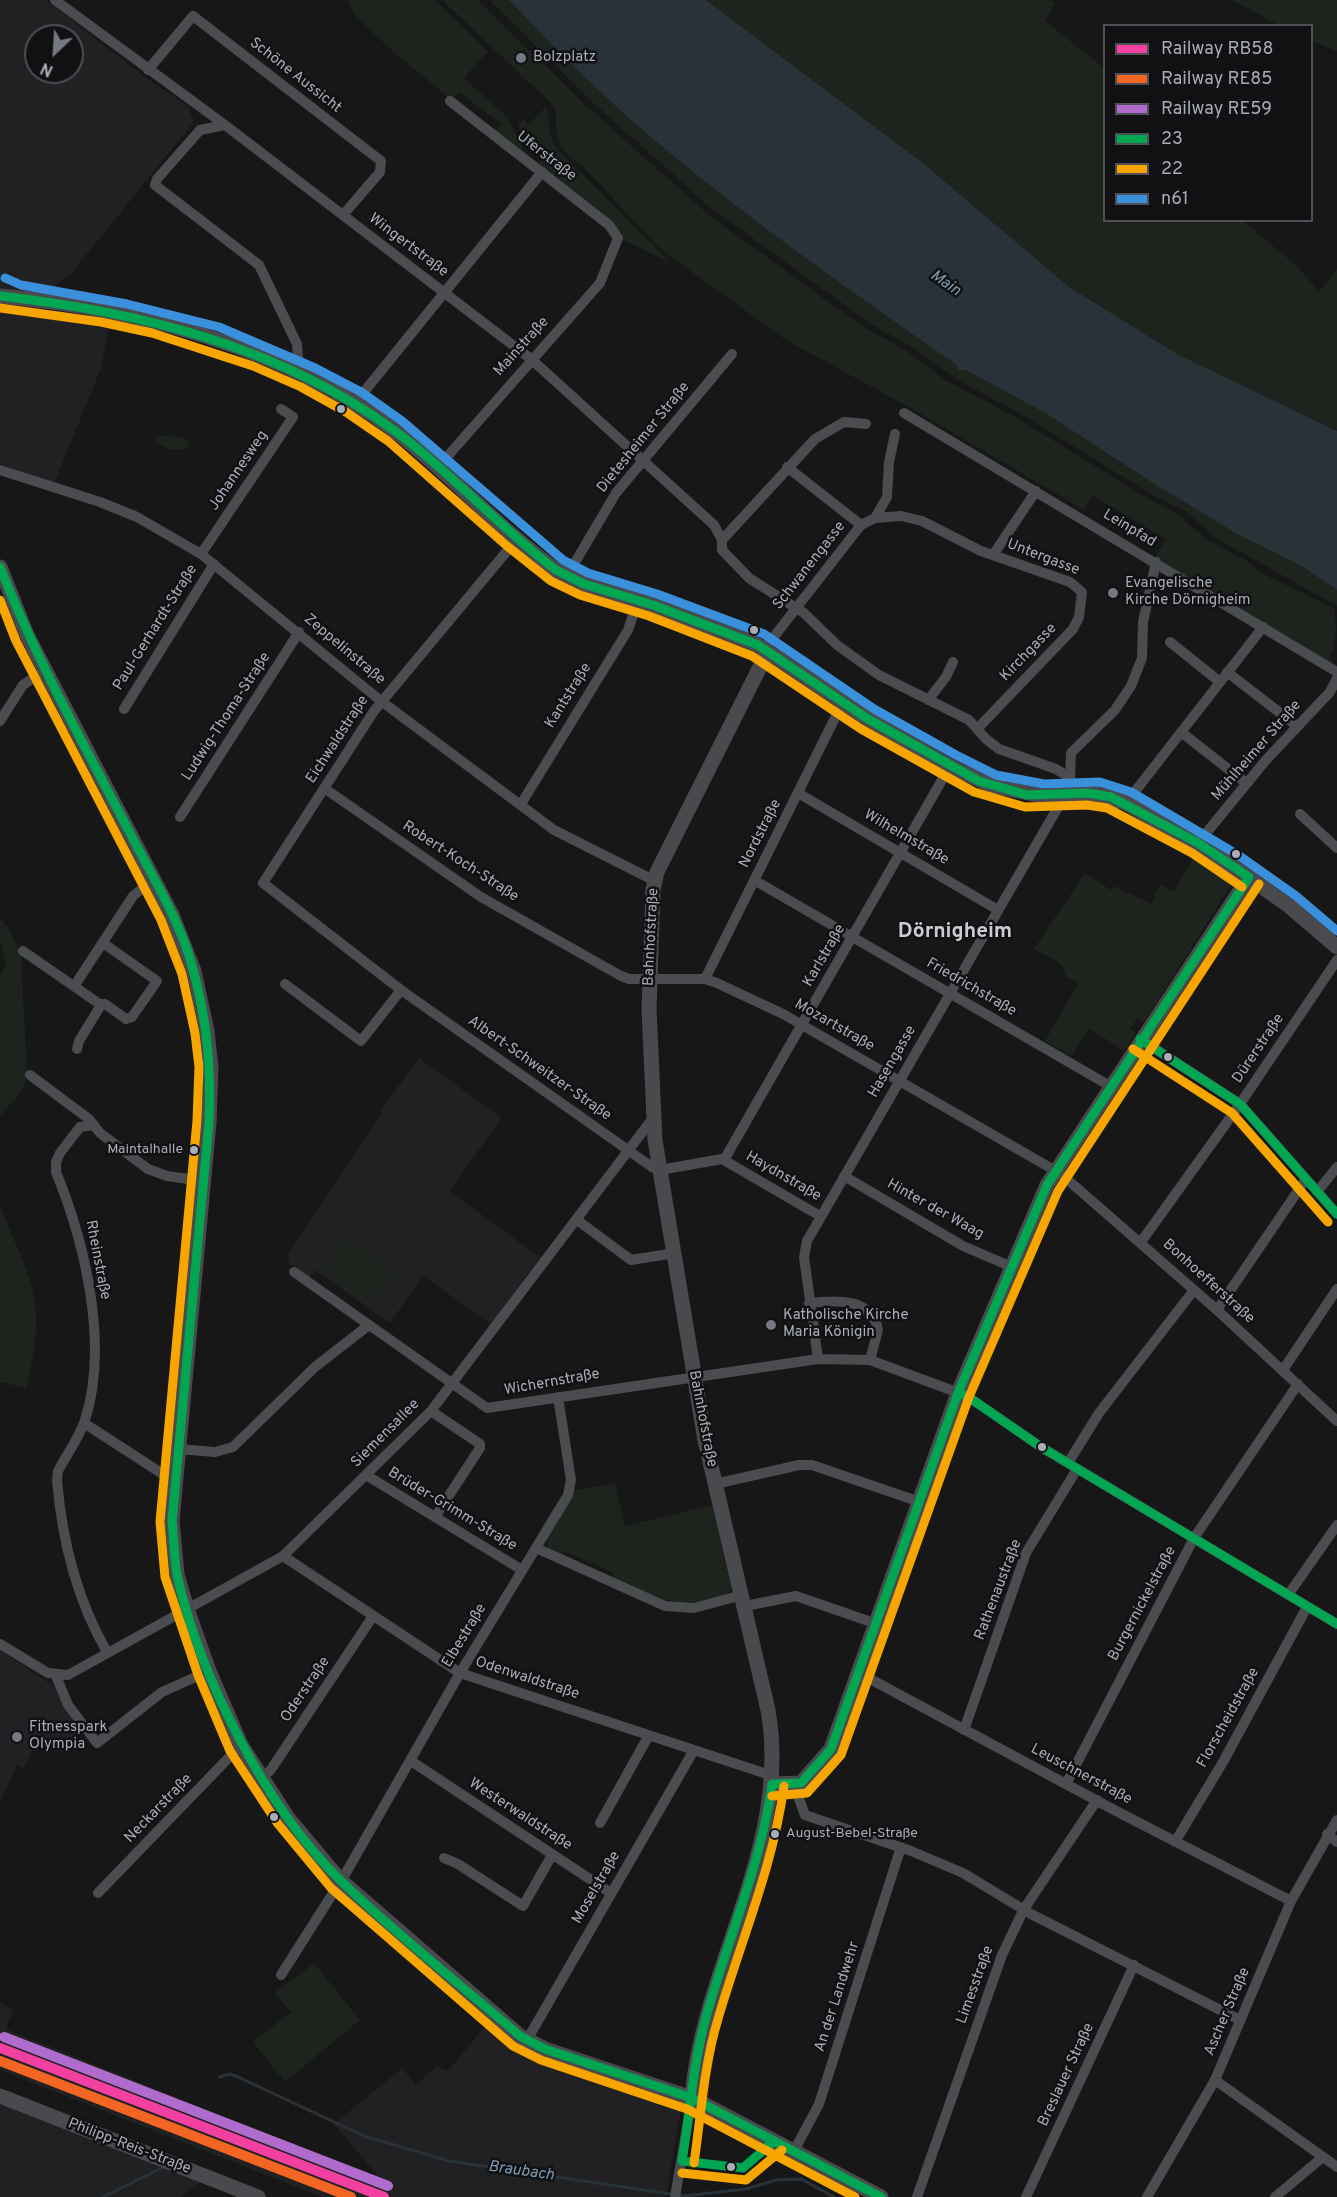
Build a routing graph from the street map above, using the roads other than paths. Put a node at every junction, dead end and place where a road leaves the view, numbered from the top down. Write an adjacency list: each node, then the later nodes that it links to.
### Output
1 (55, 0): 2 (street, Wingertstraße)
2 (148, 70): 4 (street, Wingertstraße); 6 (street, Schöne Aussicht)
3 (450, 101): 5 (street, Uferstraße)
4 (225, 125): 6 (street, Wingertstraße); 15 (street)
5 (542, 172): 7 (street, Uferstraße); 9 (street)
6 (343, 215): 9 (street, Wingertstraße)
7 (617, 240): 14 (street, Mainstraße)
8 (0, 289): 11 (street)
9 (443, 292): 14 (street, Wingertstraße); 16 (street)
10 (0, 296): 11 (street)
11 (17, 297): 12 (street); 15 (street)
12 (0, 302)
13 (732, 354): 21 (street, Dietesheimer Straße)
14 (531, 359): 21 (street, Wingertstraße); 22 (street, Mainstraße)
15 (299, 374): 16 (street)
16 (355, 403): 22 (street)
17 (281, 409): 30 (street, Johannesweg)
18 (904, 413): 25 (street, Leinpfad)
19 (866, 424): 23 (street)
20 (895, 434): 26 (street)
21 (643, 459): 29 (street, Wingertstraße); 35 (street, Dietesheimer Straße)
22 (438, 467): 28 (street)
23 (787, 467): 27 (street); 29 (street)
24 (0, 470): 30 (street, Zeppelinstraße)
25 (1036, 491): 31 (street, Untergasse); 32 (street, Leinpfad)
26 (875, 518): 27 (street, Schwanengasse); 31 (street, Untergasse)
27 (861, 525): 38 (street, Schwanengasse)
28 (517, 539): 35 (street); 50 (street, Eichwaldstraße)
29 (722, 540): 38 (street, Wingertstraße)
30 (201, 554): 33 (street, Zeppelinstraße)
31 (993, 555): 36 (street, Untergasse)
32 (1156, 562): 39 (street, Leinpfad); 58 (street)
33 (214, 564): 40 (street, Zeppelinstraße); 52 (street, Paul-Gerhardt-Straße)
34 (0, 567): 44 (street)
35 (567, 576): 37 (street)
36 (1081, 589): 55 (street, Kirchgasse)
37 (638, 601): 42 (street); 64 (street, Kantstraße)
38 (796, 609): 42 (street, Schwanengasse); 49 (street, Wingertstraße)
39 (1263, 627): 45 (street, Leinpfad); 46 (street)
40 (299, 632): 50 (street, Zeppelinstraße); 66 (street, Ludwig-Thoma-Straße)
41 (1170, 642): 46 (street)
42 (768, 651): 51 (street); 72 (street, Bahnhofstraße)
43 (953, 662): 49 (street)
44 (45, 671): 53 (street); 73 (street)
45 (1337, 672)
46 (1224, 677): 54 (street); 56 (street)
47 (1337, 678): 48 (street, Mühlheimer Straße)
48 (1334, 694): 54 (street, Mühlheimer Straße)
49 (928, 700): 55 (street, Wingertstraße)
50 (381, 701): 60 (street, Eichwaldstraße); 64 (street, Zeppelinstraße)
51 (843, 702): 57 (street); 61 (street, Nordstraße)
52 (124, 709)
53 (0, 721)
54 (1297, 726): 59 (street, Mühlheimer Straße)
55 (978, 728): 58 (street, Wingertstraße)
56 (1181, 732): 59 (street); 63 (street)
57 (950, 766): 62 (street); 69 (street, Karlstraße)
58 (1071, 778): 62 (street)
59 (1246, 783): 67 (street, Mühlheimer Straße)
60 (324, 788): 74 (street, Eichwaldstraße); 81 (street, Robert-Koch-Straße)
61 (798, 793): 69 (street, Wilhelmstraße); 71 (street, Nordstraße)
62 (1071, 795): 63 (street); 75 (street, Hasengasse)
63 (1126, 803): 67 (street)
64 (521, 804): 72 (street, Zeppelinstraße)
65 (1300, 814): 68 (street)
66 (180, 817)
67 (1198, 843): 70 (street)
68 (1337, 848)
69 (901, 853): 75 (street, Wilhelmstraße); 76 (street, Karlstraße)
70 (1249, 877): 78 (street); 89 (street)
71 (754, 880): 76 (street, Friedrichstraße); 82 (street, Nordstraße)
72 (655, 881): 81 (street, Bahnhofstraße)
73 (156, 882): 77 (street); 104 (street)
74 (263, 883): 85 (street, Albert-Schweitzer-Straße)
75 (998, 910): 86 (street, Hasengasse)
76 (853, 937): 86 (street, Friedrichstraße); 88 (street, Karlstraße)
77 (103, 943): 84 (street); 87 (street)
78 (1337, 947)
79 (22, 951): 84 (street)
80 (1337, 960): 94 (street, Dürerstraße)
81 (649, 979): 82 (street, Mozartstraße); 95 (street, Bahnhofstraße)
82 (705, 979): 88 (street, Mozartstraße)
83 (285, 984): 85 (street)
84 (75, 985): 87 (street)
85 (401, 990): 97 (street, Albert-Schweitzer-Straße)
86 (949, 993): 92 (street, Hasengasse); 93 (street, Friedrichstraße)
87 (99, 1004): 90 (street)
88 (802, 1025): 92 (street, Mozartstraße); 98 (street, Karlstraße)
89 (1140, 1039): 93 (street); 94 (street)
90 (77, 1049)
91 (30, 1075): 96 (street)
92 (900, 1081): 101 (street, Mozartstraße); 102 (street, Hasengasse)
93 (1110, 1086): 101 (street)
94 (1240, 1104): 103 (street); 109 (street, Dürerstraße)
95 (653, 1119): 97 (street, Siemensallee); 100 (street, Bahnhofstraße)
96 (94, 1125): 104 (street); 128 (street, Rheinstraße)
97 (629, 1151): 100 (street, Albert-Schweitzer-Straße); 108 (street, Siemensallee)
98 (724, 1160): 100 (street, Haydnstraße); 107 (street, Haydnstraße)
99 (1337, 1167): 105 (street)
100 (660, 1170): 110 (street, Bahnhofstraße)
101 (1055, 1170): 109 (street, Bonhoefferstraße); 111 (street)
102 (844, 1176): 107 (street, Hasengasse); 111 (street, Hinter der Waag)
103 (1306, 1179): 105 (street); 116 (street)
104 (203, 1180): 129 (street)
105 (1317, 1192): 106 (street)
106 (1337, 1214)
107 (820, 1216): 115 (street, Hasengasse)
108 (577, 1220): 110 (street); 123 (street, Siemensallee)
109 (1141, 1242): 114 (street, Bonhoefferstraße)
110 (675, 1253): 121 (street, Bahnhofstraße)
111 (1012, 1267): 124 (street)
112 (294, 1272): 117 (street, Wichernstraße)
113 (1337, 1289): 120 (street)
114 (1194, 1290): 116 (street, Bonhoefferstraße); 130 (street, Rathenaustraße)
115 (809, 1303): 118 (street, Hasengasse); 119 (street)
116 (1217, 1310): 120 (street, Bonhoefferstraße)
117 (369, 1325): 123 (street, Wichernstraße); 129 (street)
118 (818, 1359): 119 (street, Wichernstraße); 121 (street, Wichernstraße)
119 (870, 1360): 124 (street, Wichernstraße)
120 (1283, 1370): 122 (street, Bonhoefferstraße)
121 (694, 1377): 125 (street, Wichernstraße); 133 (street, Bahnhofstraße)
122 (1298, 1384): 127 (street, Bonhoefferstraße); 137 (street, Burgernickelstraße)
123 (453, 1385): 125 (street, Wichernstraße); 126 (street, Siemensallee)
124 (958, 1393): 130 (street, Wichernstraße); 134 (street)
125 (558, 1397): 138 (street, Elbestraße)
126 (431, 1411): 131 (street, Siemensallee); 135 (street)
127 (1337, 1421)
128 (84, 1423): 132 (street); 149 (street, Rheinstraße)
129 (178, 1449): 132 (street)
130 (1072, 1466): 137 (street, Wichernstraße); 154 (street, Rathenaustraße)
131 (366, 1475): 135 (street, Brüder-Grimm-Straße); 139 (street, Siemensallee)
132 (175, 1482): 144 (street)
133 (715, 1484): 134 (street); 142 (street, Bahnhofstraße)
134 (920, 1502): 146 (street)
135 (435, 1517): 140 (street, Brüder-Grimm-Straße)
136 (1337, 1525): 141 (street)
137 (1194, 1538): 141 (street, Wichernstraße); 161 (street, Burgernickelstraße)
138 (536, 1548): 140 (street, Elbestraße); 142 (street, Brüder-Grimm-Straße)
139 (283, 1556): 144 (street, Siemensallee); 145 (street, Odenwaldstraße)
140 (522, 1570): 151 (street, Elbestraße)
141 (1288, 1595): 143 (street, Wichernstraße)
142 (744, 1601): 146 (street, Brüder-Grimm-Straße); 160 (street, Bahnhofstraße)
143 (1307, 1607): 147 (street, Wichernstraße); 167 (street, Florscheidstraße)
144 (187, 1610): 149 (street, Siemensallee); 150 (street)
145 (373, 1616): 151 (street, Odenwaldstraße); 159 (street, Oderstraße)
146 (877, 1624): 152 (street)
147 (1337, 1624)
148 (0, 1644): 153 (street)
149 (107, 1652): 153 (street, Siemensallee)
150 (209, 1671): 153 (street); 156 (street)
151 (460, 1673): 155 (street, Odenwaldstraße); 158 (street, Elbestraße)
152 (859, 1673): 154 (street, Leuschnerstraße); 162 (street)
153 (56, 1676)
154 (964, 1730): 161 (street, Leuschnerstraße)
155 (649, 1735): 157 (street, Odenwaldstraße); 165 (street)
156 (241, 1745): 159 (street); 173 (street, Neckarstraße)
157 (694, 1750): 160 (street, Odenwaldstraße); 174 (street, Moselstraße)
158 (411, 1761): 170 (street, Westerwaldstraße); 172 (street, Elbestraße)
159 (260, 1778): 172 (street)
160 (773, 1780): 162 (street); 183 (street, Bahnhofstraße)
161 (1066, 1784): 163 (street, Leuschnerstraße)
162 (794, 1785): 169 (street)
163 (1097, 1800): 167 (street, Leuschnerstraße); 176 (street, Limesstraße)
164 (1337, 1820): 166 (street, Ascher Straße)
165 (600, 1823)
166 (1327, 1834): 168 (street); 175 (street, Ascher Straße)
167 (1174, 1842): 175 (street, Leuschnerstraße)
168 (1337, 1842)
169 (901, 1847): 176 (street); 184 (street, An der Landwehr)
170 (552, 1855): 171 (street); 174 (street, Westerwaldstraße)
171 (444, 1858)
172 (340, 1880): 178 (street, Elbestraße); 180 (street)
173 (98, 1893)
174 (611, 1893): 180 (street, Moselstraße)
175 (1291, 1901): 179 (street, Ascher Straße)
176 (1024, 1909): 177 (street); 190 (street, Limesstraße)
177 (1134, 1965): 179 (street); 191 (street, Breslauer Straße)
178 (281, 1975)
179 (1240, 2020): 181 (street, Ascher Straße)
180 (527, 2040): 183 (street)
181 (1215, 2080): 185 (street); 192 (street, Ascher Straße)
182 (0, 2096): 188 (street, Philipp-Reis-Straße)
183 (692, 2098): 184 (street); 187 (street, Bahnhofstraße)
184 (794, 2151): 189 (street)
185 (1323, 2157): 186 (street); 193 (street)
186 (1337, 2167)
187 (676, 2192)
188 (258, 2197)
189 (881, 2197)
190 (917, 2197)
191 (1026, 2197)
192 (1147, 2197)
193 (1275, 2197)

